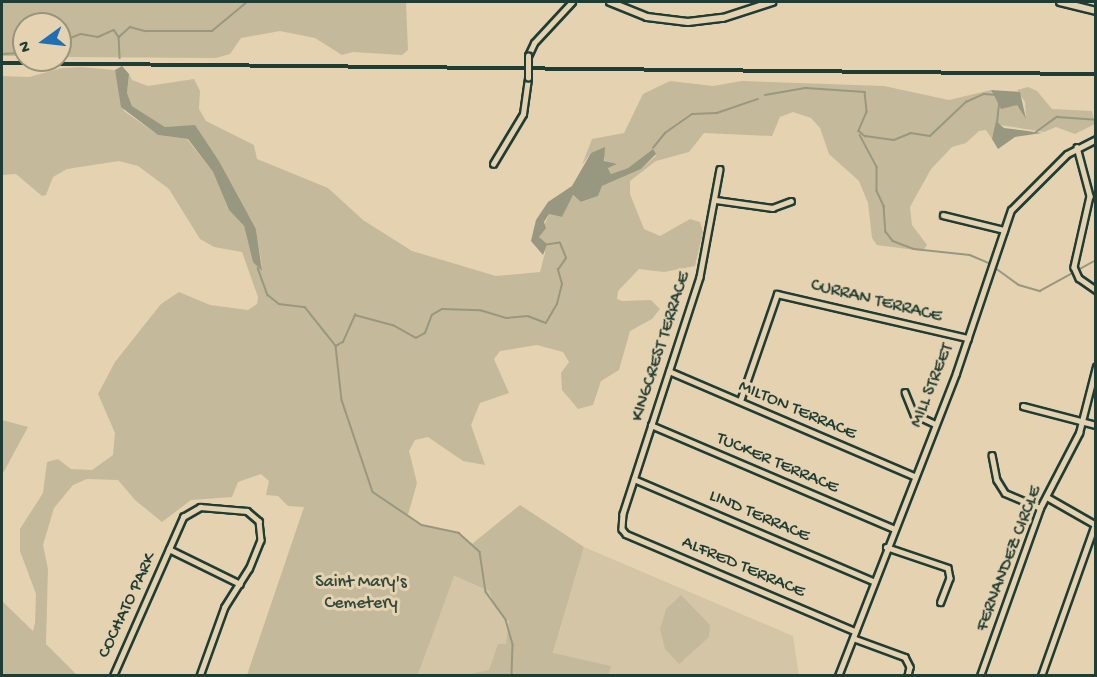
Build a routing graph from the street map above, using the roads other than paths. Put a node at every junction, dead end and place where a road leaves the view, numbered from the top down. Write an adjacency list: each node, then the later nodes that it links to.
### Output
1 (572, 2): 8 (street, bridge)
2 (610, 2): 3 (main road)
3 (772, 2)
4 (1060, 2): 5 (main road)
5 (1095, 11)
6 (1095, 139): 7 (street, MILL STREET)
7 (1077, 147): 10 (street); 14 (street, MILL STREET)
8 (494, 164)
9 (720, 170): 11 (street, KINGCREST TERRACE)
10 (1093, 189): 15 (street)
11 (716, 200): 12 (street); 18 (street, KINGCREST TERRACE)
12 (791, 201)
13 (943, 215): 14 (street)
14 (1004, 230): 16 (street, MILL STREET)
15 (1095, 291)
16 (968, 338): 20 (street, CURRAN TERRACE); 23 (street, MILL STREET)
17 (1095, 367): 22 (street, FERNANDEZ CIRCLE)
18 (669, 371): 20 (street, MILTON TERRACE); 24 (street, KINGCREST TERRACE)
19 (905, 392): 23 (street)
20 (740, 401): 27 (street, MILTON TERRACE)
21 (1023, 406): 22 (street)
22 (1083, 422): 25 (street); 29 (street, FERNANDEZ CIRCLE)
23 (935, 424): 27 (street, MILL STREET)
24 (651, 425): 28 (street, KINGCREST TERRACE); 32 (street, TUCKER TERRACE)
25 (1095, 425)
26 (992, 455): 30 (street)
27 (914, 476): 32 (street, MILL STREET)
28 (634, 478): 33 (street, KINGCREST TERRACE); 36 (street, LIND TERRACE)
29 (1047, 496): 30 (street, FERNANDEZ CIRCLE); 31 (street)
30 (1040, 508): 45 (street, FERNANDEZ CIRCLE)
31 (1095, 525): 46 (street)
32 (893, 528): 34 (street, MILL STREET)
33 (622, 529): 39 (street, ALFRED TERRACE)
34 (886, 547): 36 (street, MILL STREET); 38 (street)
35 (169, 549): 37 (street, COCHATO PARK); 37 (street, COCHATO PARK); 41 (street, COCHATO PARK)
36 (873, 581): 39 (street, MILL STREET)
37 (240, 584): 42 (street)
38 (941, 602)
39 (855, 631): 40 (street, MILL STREET)
40 (853, 638): 43 (street, MILL STREET); 44 (street)
41 (113, 675)
42 (200, 675)
43 (838, 675)
44 (908, 675)
45 (980, 675)
46 (1041, 675)

